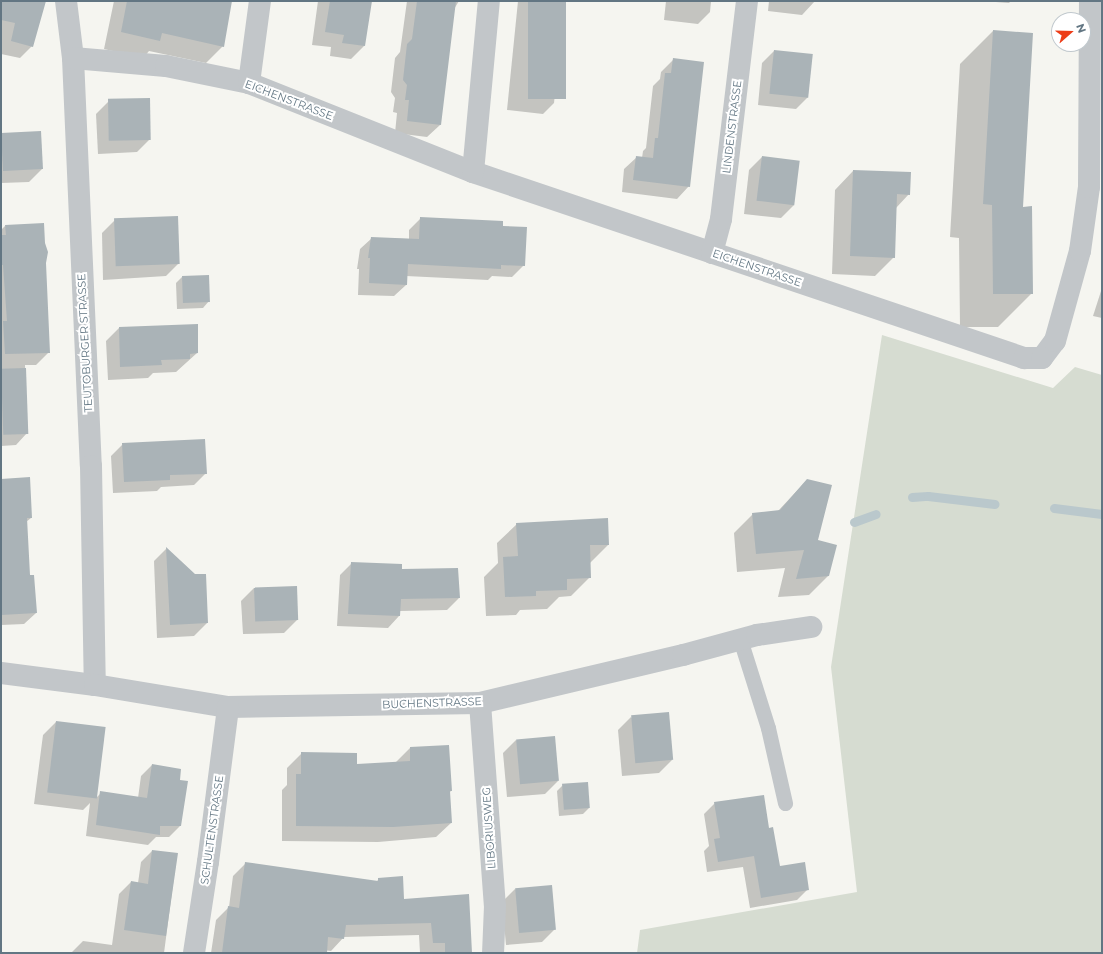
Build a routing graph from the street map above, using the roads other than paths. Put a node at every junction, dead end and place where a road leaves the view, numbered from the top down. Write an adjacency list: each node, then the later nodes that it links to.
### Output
1 (66, 1): 6 (street, TEUTOBURGER STRASSE)
2 (260, 1): 7 (street)
3 (489, 1): 8 (street)
4 (747, 1): 10 (street, LINDENSTRASSE)
5 (1090, 1): 9 (street)
6 (73, 58): 7 (street, EICHENSTRASSE); 14 (street, TEUTOBURGER STRASSE)
7 (250, 83): 8 (street, EICHENSTRASSE)
8 (473, 172): 10 (street, EICHENSTRASSE)
9 (1096, 188): 10 (street, EICHENSTRASSE)
10 (712, 252)
11 (811, 627): 12 (street, BUCHENSTRASSE)
12 (740, 640): 15 (street, BUCHENSTRASSE); 17 (lane)
13 (1, 673): 14 (street, BUCHENSTRASSE)
14 (95, 685): 16 (street, BUCHENSTRASSE)
15 (480, 704): 16 (street, BUCHENSTRASSE); 19 (street, LIBORIUSWEG)
16 (228, 707): 18 (street, SCHULTENSTRASSE)
17 (785, 802)
18 (194, 953)
19 (493, 953)

